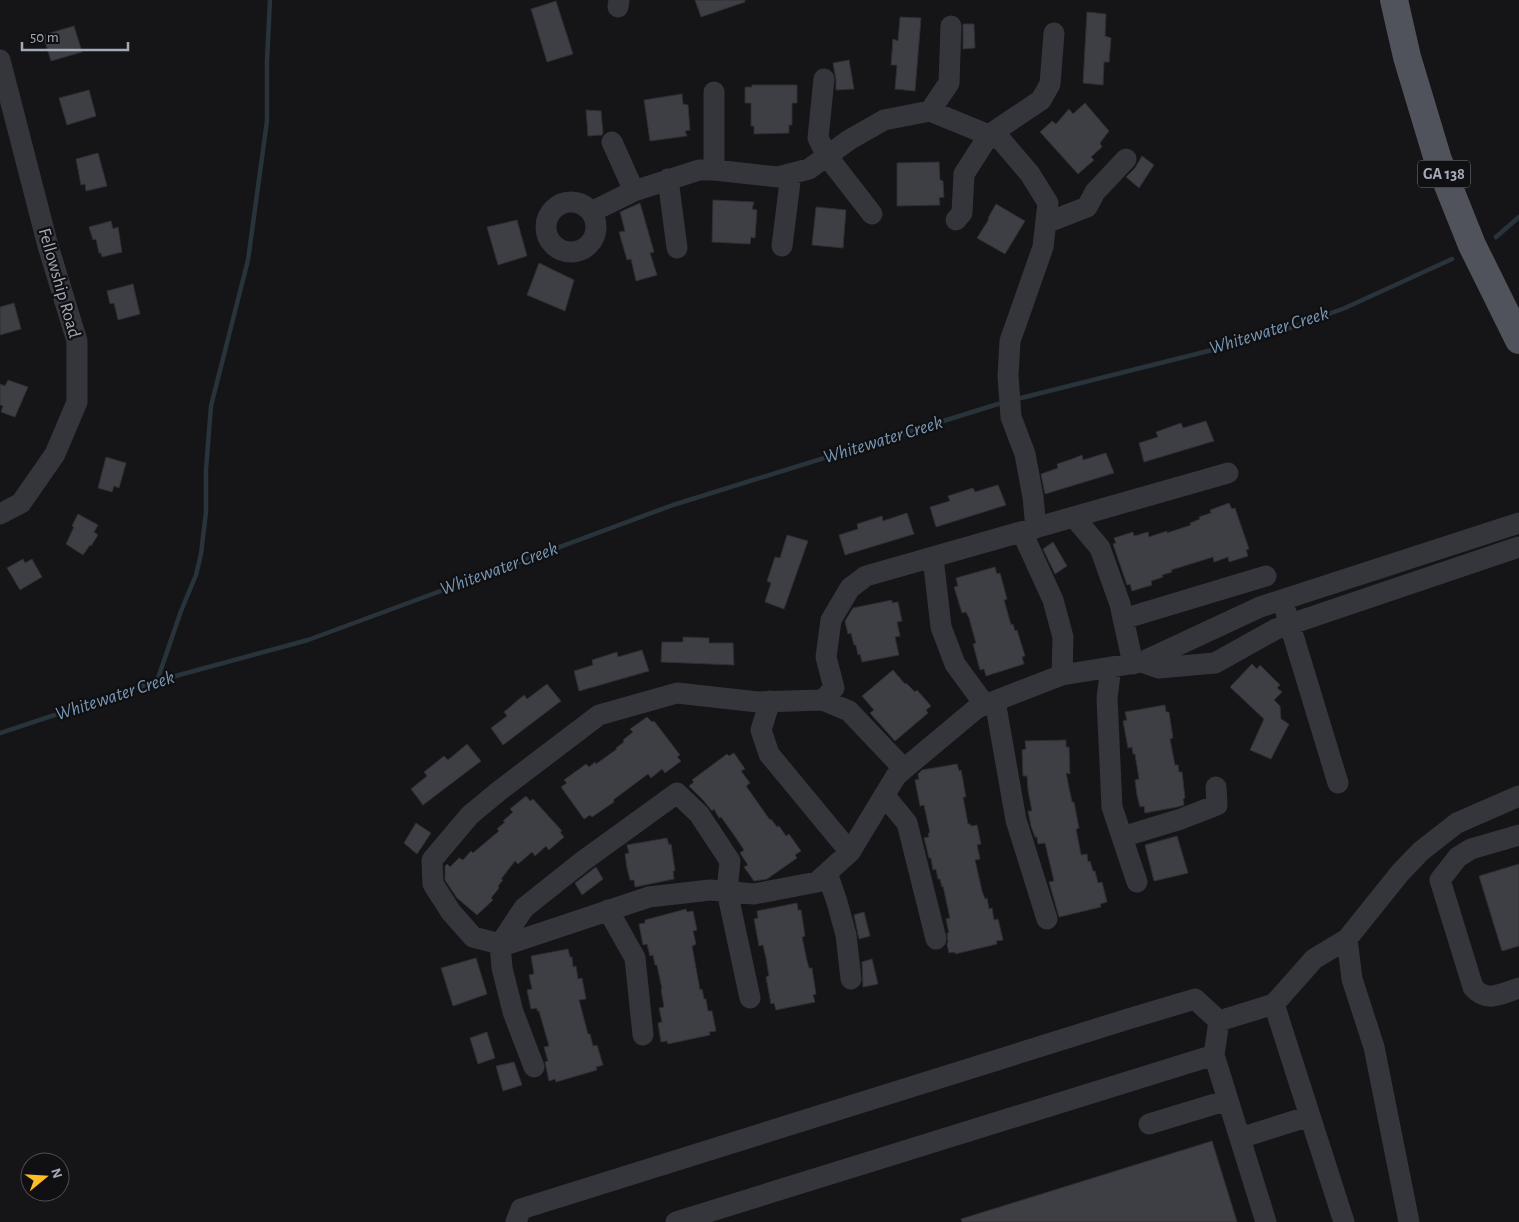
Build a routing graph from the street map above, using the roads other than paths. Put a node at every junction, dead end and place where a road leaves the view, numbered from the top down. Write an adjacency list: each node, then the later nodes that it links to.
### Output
1 (1394, 0): 22 (main road, GA 138)
2 (951, 26): 7 (street)
3 (1054, 33): 8 (street)
4 (0, 60): 24 (street, Fellowship Road)
5 (824, 79): 10 (street)
6 (714, 92): 12 (street)
7 (930, 111): 8 (street); 10 (street)
8 (989, 136): 18 (street); 19 (street)
9 (612, 142): 15 (street)
10 (827, 156): 13 (street); 17 (street)
11 (1126, 158): 19 (street)
12 (714, 170): 13 (street); 14 (street)
13 (791, 174): 20 (street)
14 (668, 179): 15 (street); 21 (street)
15 (634, 191): 16 (street)
16 (591, 212)
17 (872, 214)
18 (956, 220)
19 (1046, 223): 27 (street)
20 (782, 246)
21 (676, 248)
22 (1519, 340)
23 (1228, 473): 25 (street)
24 (0, 514)
25 (1074, 517): 27 (street); 35 (street)
26 (1519, 523): 29 (street)
27 (1029, 530): 30 (street); 42 (street)
28 (1519, 547): 32 (street)
29 (1424, 553): 32 (street); 33 (street)
30 (934, 557): 43 (street); 45 (street)
31 (1266, 576): 35 (street)
32 (1432, 576): 36 (street)
33 (1283, 599): 34 (street); 36 (street)
34 (1255, 610): 37 (street); 38 (street)
35 (1123, 619): 39 (street)
36 (1290, 625): 40 (street); 47 (street)
37 (1185, 642): 38 (street); 39 (street)
38 (1208, 643): 40 (street)
39 (1137, 663): 40 (street); 41 (street)
40 (1216, 663)
41 (1111, 667): 42 (street); 52 (street)
42 (1062, 675): 45 (street)
43 (823, 700): 44 (street); 46 (street)
44 (770, 701): 53 (street); 61 (street)
45 (990, 703): 46 (street); 58 (street)
46 (904, 769): 49 (street)
47 (1338, 783)
48 (1216, 787): 52 (street)
49 (884, 795): 53 (street); 60 (street)
50 (1519, 796): 59 (street)
51 (1519, 835): 63 (street)
52 (1122, 837): 55 (street)
53 (850, 852): 54 (street)
54 (827, 873): 56 (street); 62 (street)
55 (1137, 882)
56 (727, 892): 57 (street); 61 (street); 64 (street)
57 (608, 910): 61 (street); 67 (street)
58 (1047, 919)
59 (1347, 938): 65 (street); 78 (street)
60 (936, 939)
61 (500, 944): 69 (street)
62 (851, 979)
63 (1519, 988)
64 (750, 998)
65 (1274, 1004): 66 (street); 71 (street)
66 (1219, 1021): 68 (street); 74 (street)
67 (643, 1035)
68 (1214, 1055): 70 (street); 75 (street)
69 (534, 1067)
70 (1228, 1100): 72 (street); 73 (street)
71 (1310, 1116): 73 (street); 77 (street)
72 (1149, 1124)
73 (1240, 1138): 76 (street)
74 (516, 1222)
75 (676, 1222)
76 (1266, 1222)
77 (1344, 1222)
78 (1409, 1222)

